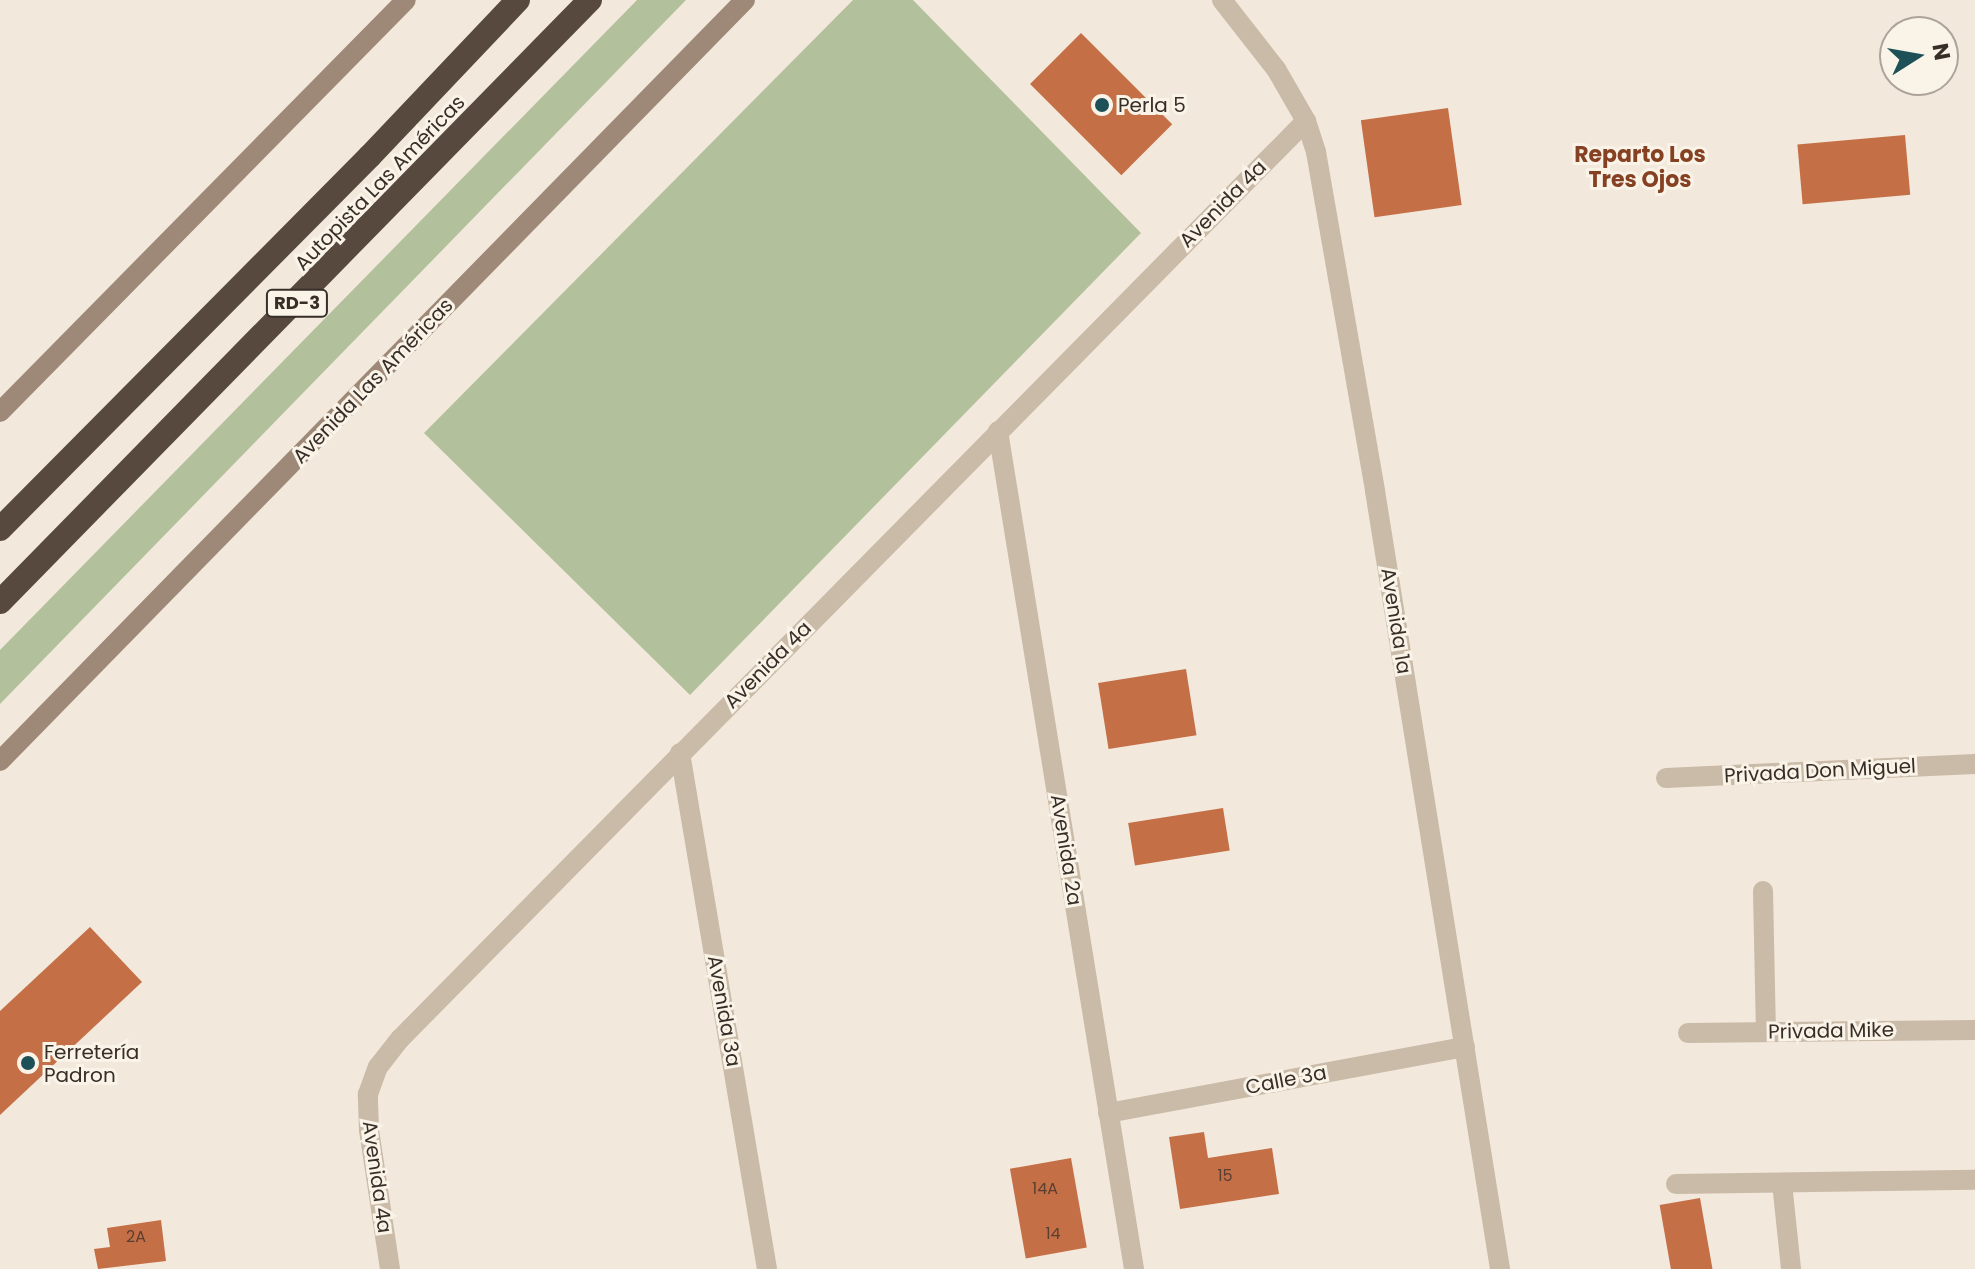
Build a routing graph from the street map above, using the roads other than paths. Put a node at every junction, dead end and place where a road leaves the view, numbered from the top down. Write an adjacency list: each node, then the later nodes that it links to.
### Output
1 (406, 0): 7 (main road)
2 (518, 0): 9 (highway, Autopista Las Américas / RD-3)
3 (590, 0): 10 (highway, Autopista Las Américas / RD-3)
4 (745, 0): 12 (main road, Avenida Las Américas)
5 (1222, 0): 6 (street, Avenida 1a)
6 (1306, 121): 8 (street, Avenida 4a); 19 (street, Avenida 1a)
7 (0, 412)
8 (998, 431): 11 (street, Avenida 4a); 20 (street, Avenida 2a)
9 (0, 529)
10 (0, 602)
11 (680, 753): 25 (street, Avenida 4a); 26 (street, Avenida 3a)
12 (0, 761)
13 (1975, 764): 14 (street, Privada Don Miguel)
14 (1666, 778)
15 (1763, 891): 17 (street)
16 (1975, 1030): 17 (street, Privada Mike)
17 (1766, 1032): 18 (street, Privada Mike)
18 (1688, 1033)
19 (1465, 1047): 20 (street, Calle 3a); 28 (street, Avenida 1a)
20 (1108, 1113): 24 (street, Avenida 2a)
21 (1975, 1180): 22 (street)
22 (1782, 1183): 23 (street); 29 (street)
23 (1676, 1184)
24 (1134, 1268): 27 (street)
25 (390, 1269)
26 (767, 1269)
27 (1128, 1269)
28 (1500, 1269)
29 (1791, 1269)

